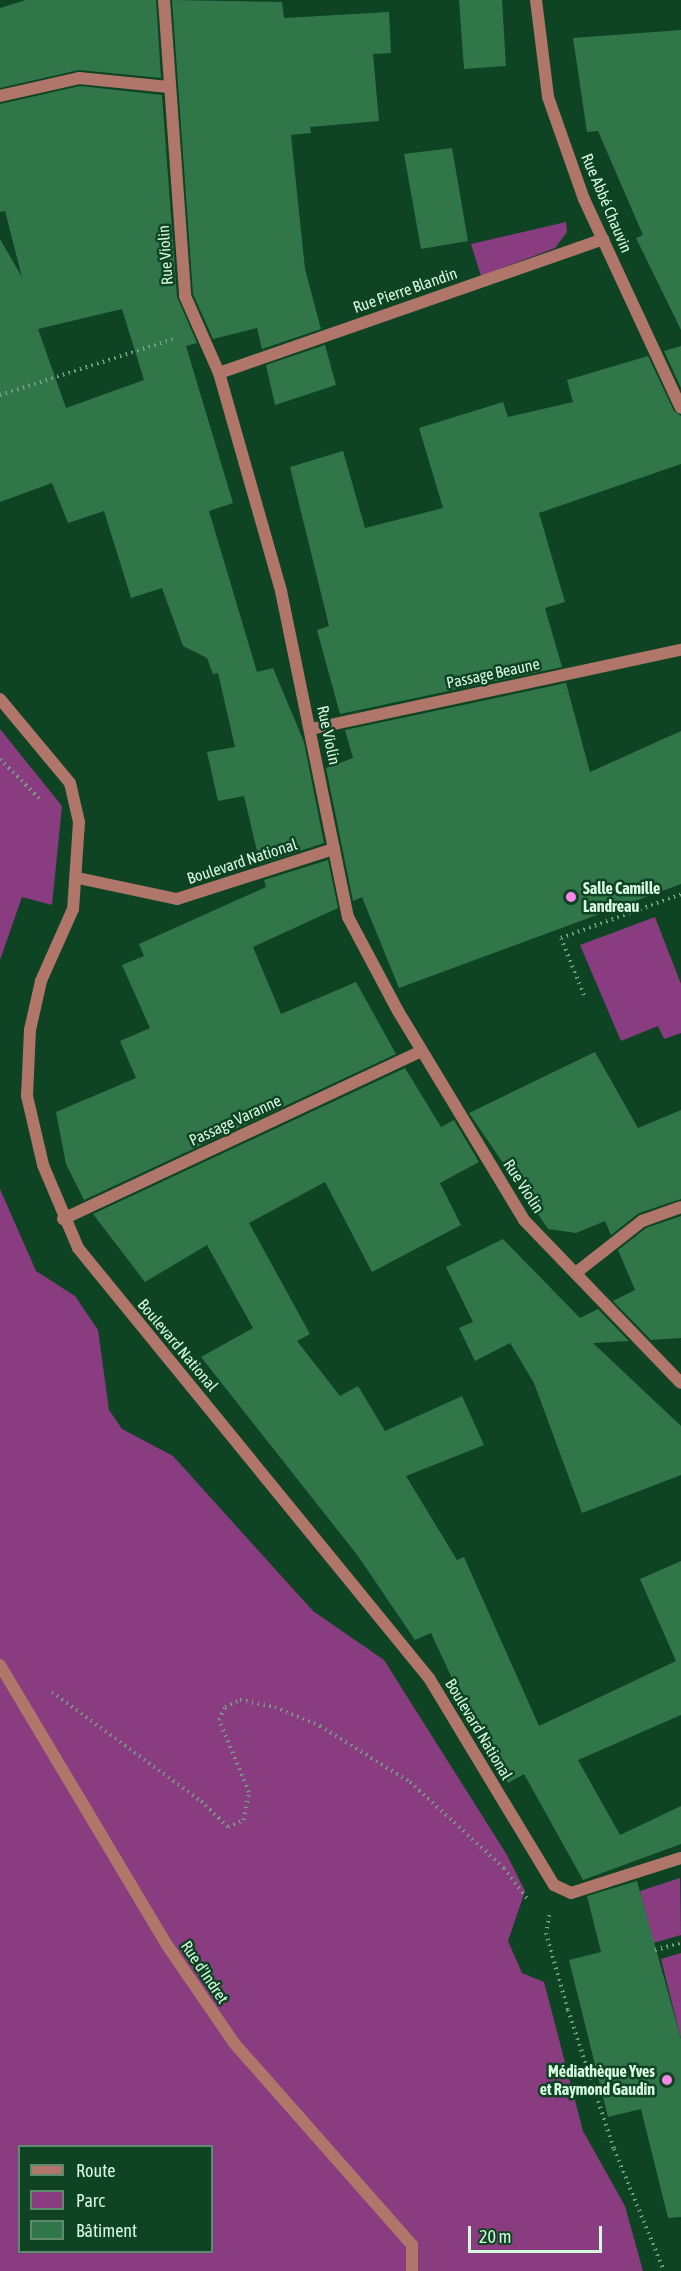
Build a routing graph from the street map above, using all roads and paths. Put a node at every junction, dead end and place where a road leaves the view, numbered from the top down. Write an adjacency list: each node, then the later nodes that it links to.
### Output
1 (164, 0): 3 (street, Rue Violin)
2 (536, 0): 5 (street, Rue Abbé Chauvin)
3 (169, 87): 4 (street); 6 (street, Rue Violin)
4 (0, 96)
5 (603, 239): 7 (street, Rue Pierre Blandin); 9 (street, Rue Abbé Chauvin)
6 (200, 331): 7 (street, Rue Violin); 8 (path)
7 (219, 373): 12 (street, Rue Violin)
8 (0, 395)
9 (681, 408)
10 (681, 650): 12 (street, Passage Beaune)
11 (0, 699): 16 (street)
12 (311, 729): 15 (street, Rue Violin)
13 (0, 759): 14 (path)
14 (47, 811)
15 (334, 849): 16 (street, Boulevard National); 19 (street, Rue Violin)
16 (78, 878): 21 (street, Boulevard National)
17 (681, 894): 18 (path)
18 (584, 994)
19 (421, 1051): 21 (street, Passage Varanne); 22 (street, Rue Violin)
20 (681, 1207): 22 (street)
21 (63, 1219): 28 (street, Boulevard National)
22 (577, 1272): 23 (street, Rue Violin)
23 (681, 1383)
24 (0, 1665): 31 (street, Rue d'Indret)
25 (47, 1690): 27 (path)
26 (681, 1858): 28 (street)
27 (504, 1868)
28 (554, 1885): 32 (path)
29 (681, 1943): 30 (path)
30 (656, 1950)
31 (412, 2271)
32 (664, 2271)

